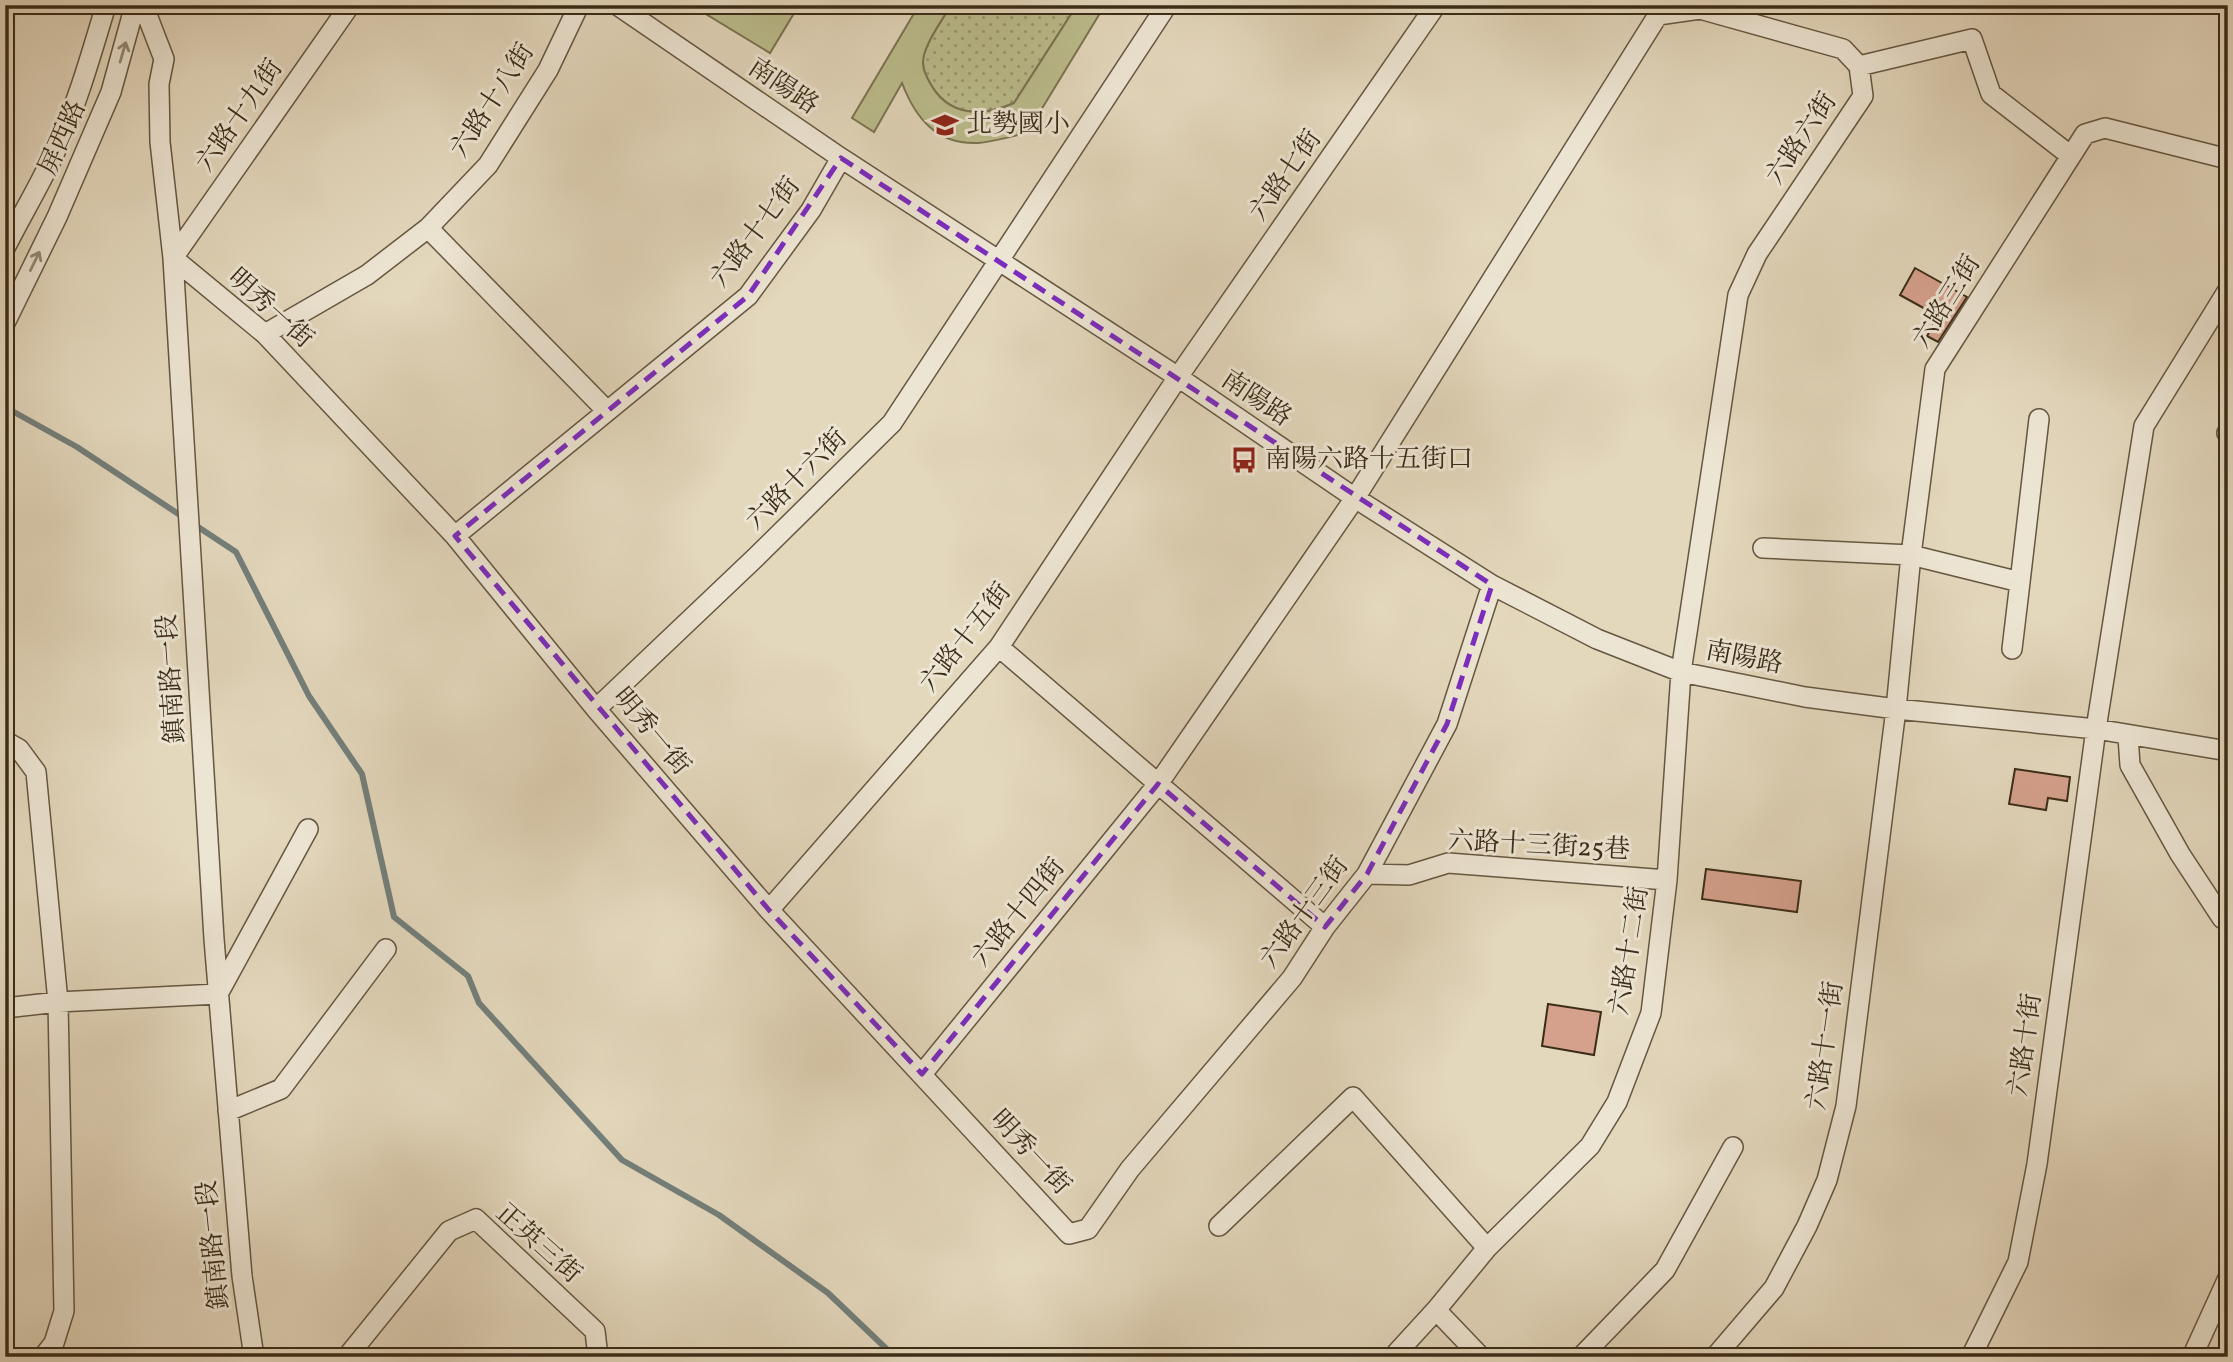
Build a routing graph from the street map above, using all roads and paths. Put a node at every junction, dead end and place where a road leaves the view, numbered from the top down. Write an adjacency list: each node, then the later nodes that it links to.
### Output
1 (106, 5): 13 (street, 屏西路)
2 (350, 5): 14 (street, 六路十九街)
3 (579, 5): 12 (street, 六路十八街)
4 (617, 5): 10 (street, 南陽路)
5 (1167, 5): 15 (street, 六路十六街)
6 (1436, 5): 19 (street, 六路七街)
7 (132, 6): 14 (street, 鎮南路一段); 17 (street, 屏西路, one-way to 7)
8 (1859, 66): 9 (street); 22 (street); 30 (street, 六路六街)
9 (2071, 156): 11 (street, 六路三街); 25 (street, 六路三街)
10 (841, 159): 15 (street, 南陽路); 20 (street, 六路十七街)
11 (2228, 159)
12 (428, 228): 18 (street, 六路十八街); 20 (street)
13 (5, 248)
14 (173, 258): 18 (street, 明秀一街); 45 (street, 鎮南路一段)
15 (999, 260): 19 (street, 南陽路); 31 (street, 六路十六街)
16 (2228, 290): 33 (street)
17 (5, 323)
18 (265, 334): 23 (street, 明秀一街)
19 (1178, 377): 22 (street, 南陽路); 28 (street, 六路十五街)
20 (607, 411): 23 (street, 六路十七街)
21 (2039, 419): 26 (street)
22 (1355, 498): 27 (street, 南陽路); 37 (street, 六路十四街)
23 (455, 536): 31 (street, 明秀一街)
24 (1763, 548): 25 (street)
25 (1911, 555): 26 (street); 32 (street, 六路三街)
26 (2020, 582): 29 (street)
27 (1492, 585): 30 (street, 南陽路); 39 (street, 六路十三街)
28 (999, 647): 37 (street); 41 (street, 六路十五街)
29 (2011, 649)
30 (1681, 672): 32 (street, 南陽路); 40 (street, 六路十二街)
31 (596, 709): 41 (street, 明秀一街)
32 (1896, 709): 33 (street, 南陽路); 63 (street, 六路十一街)
33 (2096, 729): 34 (street, 南陽路); 64 (street, 六路十街)
34 (2127, 736): 36 (street, 南陽路); 42 (street)
35 (5, 741): 46 (street)
36 (2228, 751)
37 (1158, 784): 43 (street); 48 (street, 六路十四街)
38 (308, 830): 45 (street)
39 (1367, 874): 40 (street, 六路十三街25巷); 43 (street, 六路十三街)
40 (1667, 880): 53 (street, 六路十二街)
41 (769, 910): 48 (street, 明秀一街)
42 (2228, 922)
43 (1325, 927): 52 (street, 六路十三街)
44 (387, 949): 49 (street)
45 (218, 994): 46 (street); 49 (street, 鎮南路一段)
46 (58, 1002): 47 (street); 56 (street)
47 (5, 1007)
48 (922, 1074): 52 (street, 明秀一街)
49 (228, 1111): 57 (street, 鎮南路一段)
50 (1733, 1147): 62 (street)
51 (1219, 1226): 53 (street)
52 (1088, 1229)
53 (1487, 1248): 55 (street, 六路十二街)
54 (2228, 1278): 65 (street)
55 (1436, 1310): 60 (street, 六路十二街); 61 (street)
56 (43, 1357)
57 (254, 1357)
58 (347, 1357): 59 (street, 正英三街)
59 (598, 1357)
60 (1393, 1357)
61 (1481, 1357)
62 (1581, 1357)
63 (1714, 1357)
64 (1970, 1357)
65 (2192, 1357)

